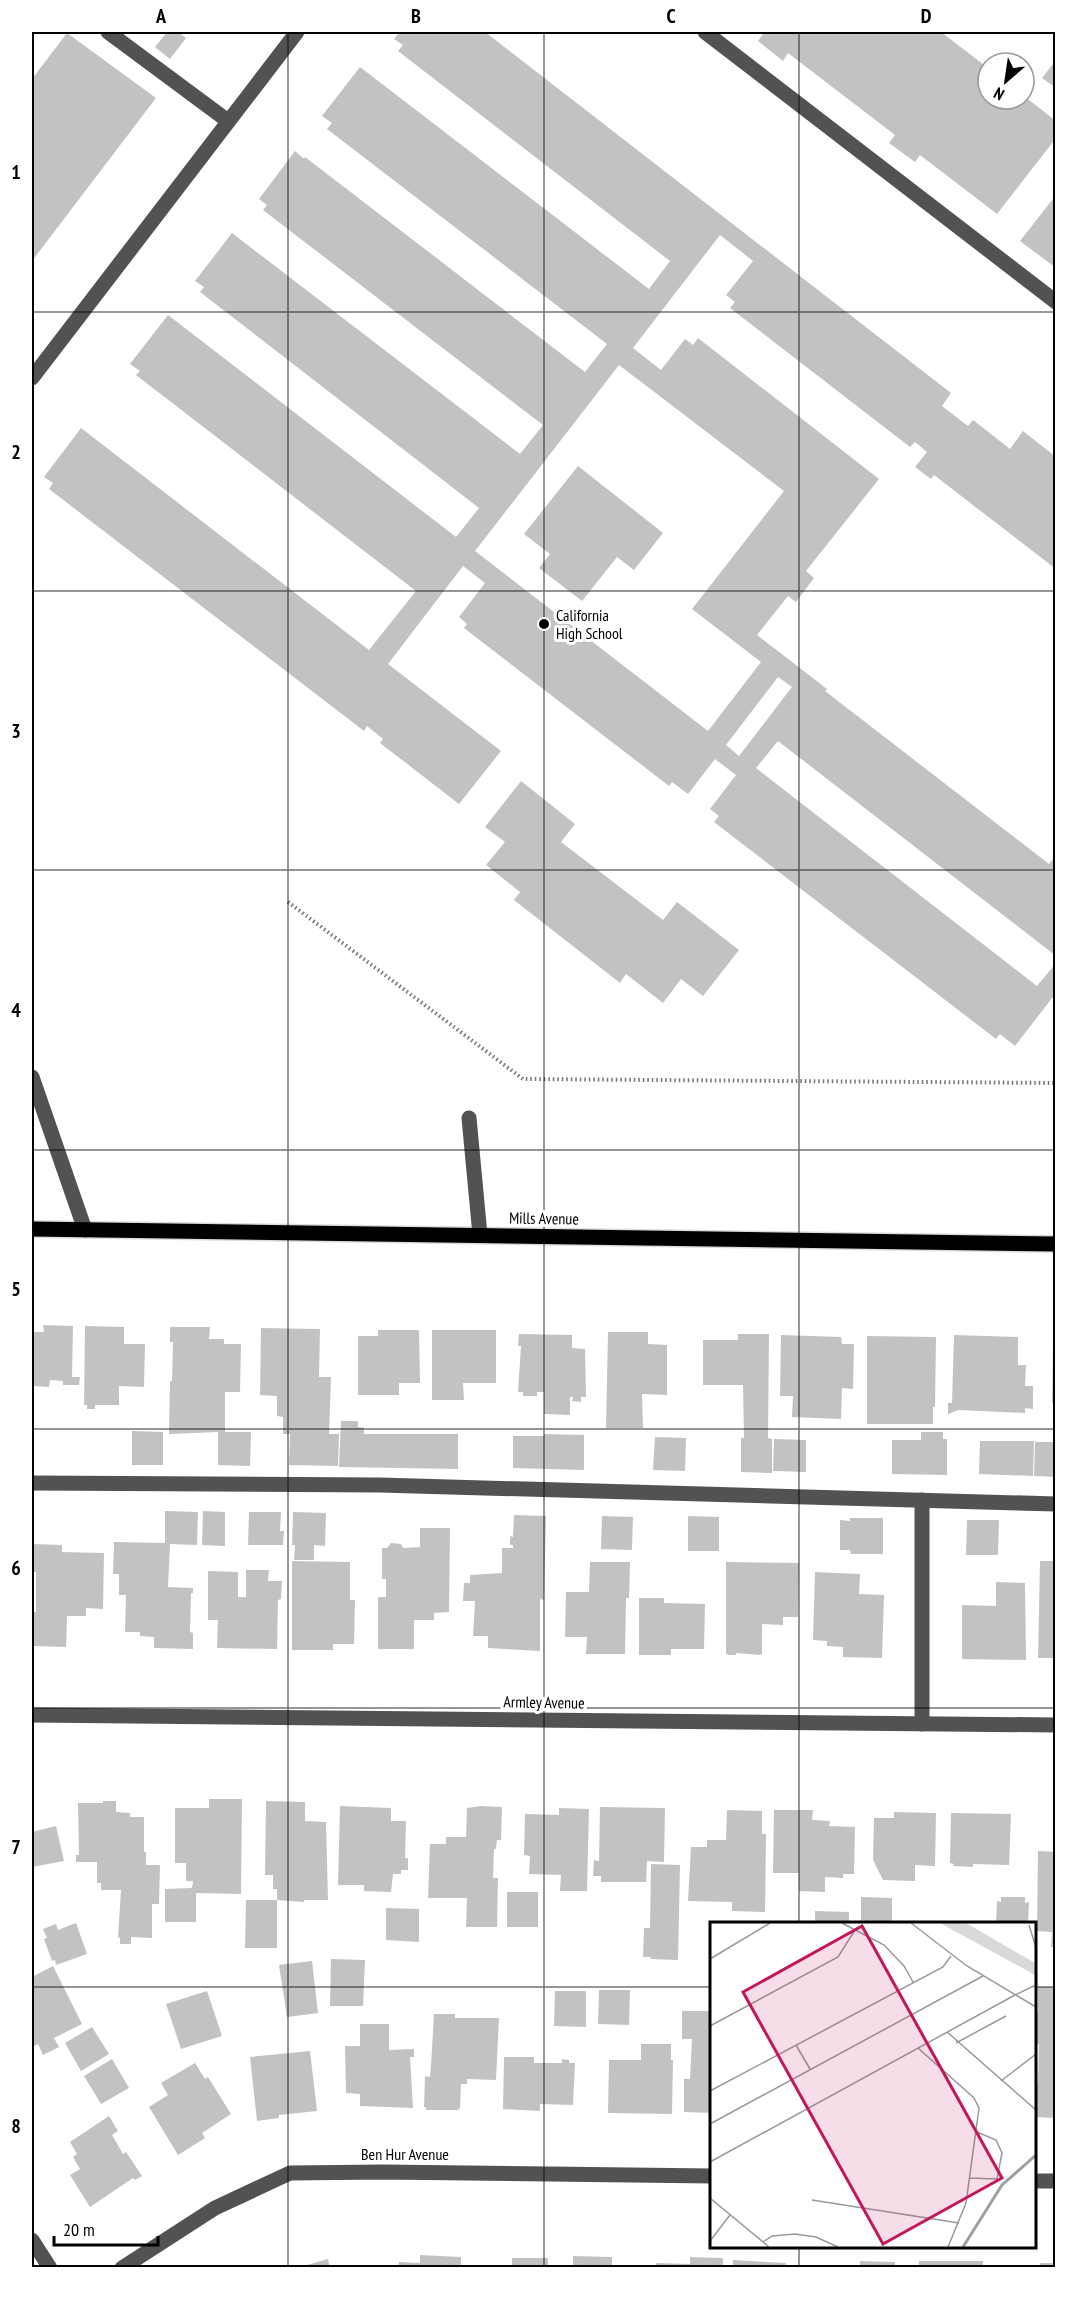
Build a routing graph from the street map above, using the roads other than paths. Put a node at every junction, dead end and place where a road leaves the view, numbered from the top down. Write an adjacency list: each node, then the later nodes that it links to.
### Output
1 (108, 32): 4 (street)
2 (297, 32): 4 (street)
3 (705, 32): 5 (street)
4 (228, 121): 6 (street)
5 (1056, 302)
6 (32, 378)
7 (32, 1077): 10 (street)
8 (469, 1118): 11 (street)
9 (32, 1229): 10 (main road, Mills Avenue)
10 (85, 1230): 11 (main road, Mills Avenue)
11 (480, 1235): 12 (main road, Mills Avenue)
12 (1056, 1244)
13 (32, 1482): 14 (street)
14 (922, 1500): 15 (street); 17 (street)
15 (1056, 1504)
16 (32, 1715): 17 (street, Armley Avenue)
17 (922, 1724): 18 (street, Armley Avenue)
18 (1056, 1725)
19 (710, 2176): 24 (street, Ben Hur Avenue)
20 (1036, 2181): 21 (street)
21 (1056, 2181)
22 (32, 2240): 23 (street)
23 (50, 2268)
24 (122, 2268)

